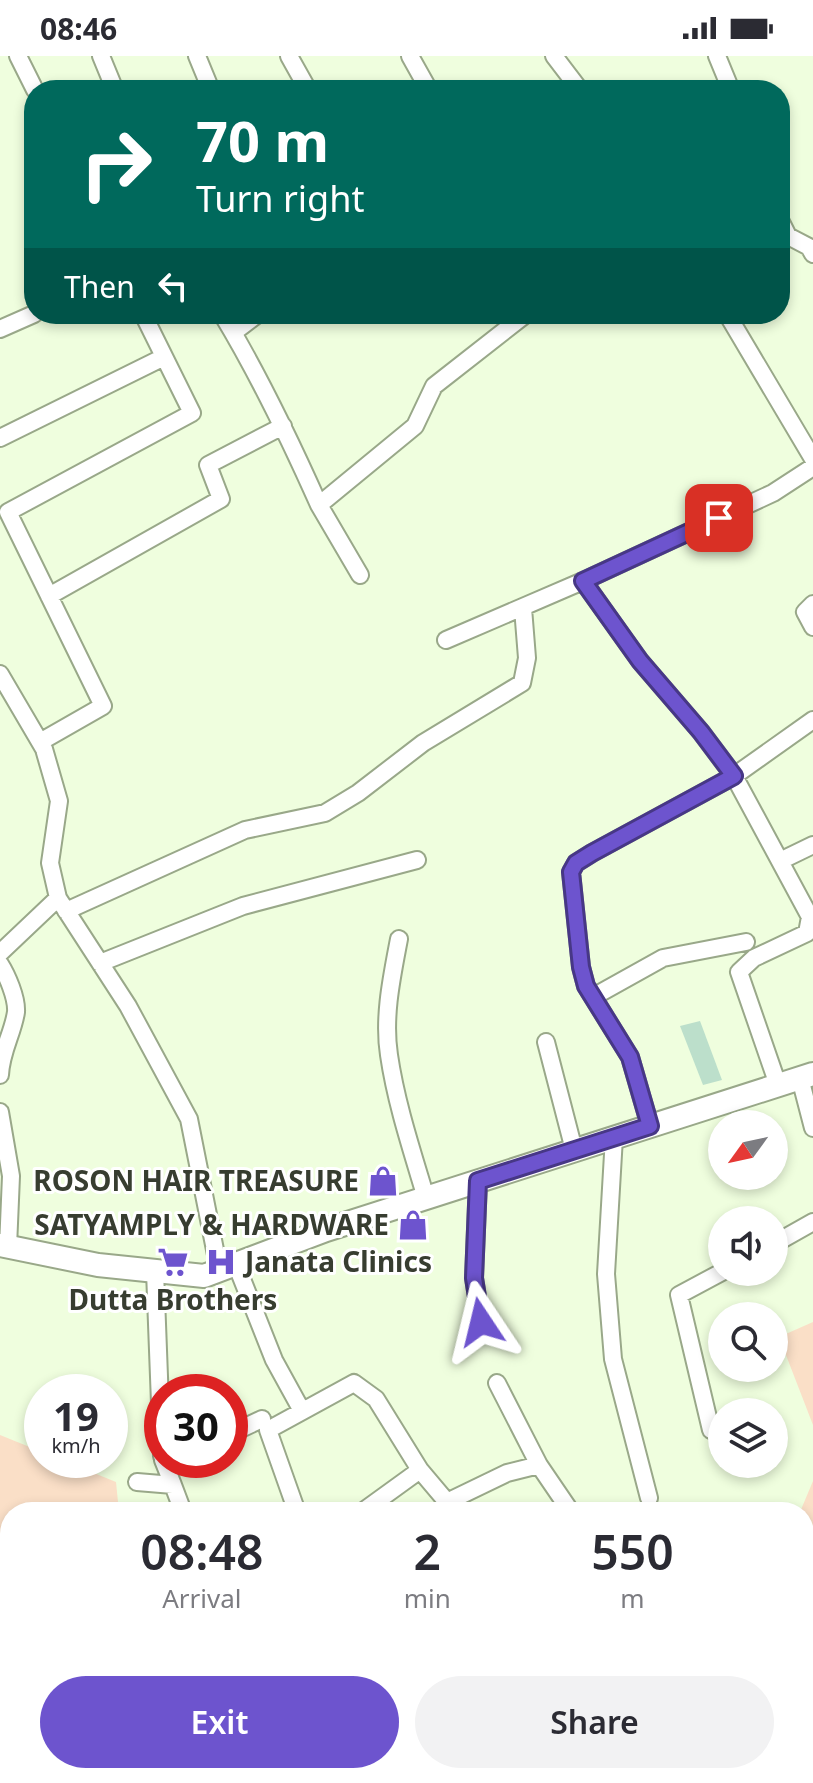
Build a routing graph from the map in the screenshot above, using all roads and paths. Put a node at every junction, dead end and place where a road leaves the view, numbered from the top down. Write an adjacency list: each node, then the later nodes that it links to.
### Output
1 (18, 56): 8 (street)
2 (101, 56): 9 (street)
3 (197, 56): 10 (street)
4 (289, 56): 11 (street)
5 (410, 56): 12 (street)
6 (554, 56): 13 (street)
7 (717, 56): 14 (street)
8 (30, 80)
9 (111, 80)
10 (207, 80)
11 (302, 80)
12 (423, 80)
13 (572, 80)
14 (727, 80)
15 (790, 237): 16 (street)
16 (813, 254)
17 (24, 317): 18 (street)
18 (2, 324)
19 (148, 324): 25 (street)
20 (228, 324): 24 (street)
21 (245, 324): 24 (street)
22 (513, 324): 30 (street)
23 (733, 324): 28 (street)
24 (233, 333): 26 (street)
25 (164, 357): 27 (street); 33 (street)
26 (283, 426): 30 (street); 33 (street)
27 (0, 438)
28 (813, 459)
29 (813, 467): 32 (street)
30 (319, 505): 31 (street)
31 (360, 575)
32 (583, 581): 35 (street); 41 (street)
33 (49, 596): 40 (street)
34 (813, 604): 36 (street)
35 (523, 608): 37 (street); 45 (street)
36 (813, 627)
37 (446, 640)
38 (0, 674): 40 (street)
39 (813, 720): 41 (street)
40 (40, 742): 45 (street)
41 (734, 776): 44 (street); 51 (street)
42 (813, 845): 44 (street)
43 (417, 860): 49 (street)
44 (780, 861): 55 (street)
45 (62, 904): 48 (street); 49 (street)
46 (399, 939): 62 (street)
47 (746, 942): 51 (street)
48 (0, 953)
49 (100, 963): 66 (street)
50 (0, 964): 53 (street)
51 (593, 997): 57 (street)
52 (546, 1042): 60 (street)
53 (0, 1075)
54 (807, 1076): 55 (main road); 58 (street)
55 (778, 1085): 57 (main road)
56 (0, 1112): 65 (street)
57 (650, 1126): 59 (main road)
58 (813, 1128)
59 (614, 1137): 60 (main road); 81 (street)
60 (574, 1150): 61 (main road)
61 (478, 1181): 62 (main road); 69 (street)
62 (426, 1198): 66 (main road)
63 (813, 1222): 64 (street)
64 (788, 1236)
65 (4, 1246): 67 (main road)
66 (227, 1267): 67 (main road); 72 (street)
67 (155, 1271): 70 (street)
68 (708, 1279): 73 (street)
69 (481, 1322)
70 (159, 1374)
71 (497, 1383): 76 (street)
72 (302, 1411): 77 (street); 83 (street)
73 (708, 1417)
74 (262, 1419): 75 (street)
75 (248, 1426)
76 (539, 1465): 86 (street); 87 (street)
77 (420, 1470): 84 (street); 85 (street)
78 (170, 1478): 80 (street)
79 (137, 1482): 80 (street)
80 (173, 1485): 82 (street)
81 (649, 1498)
82 (179, 1502)
83 (293, 1502)
84 (376, 1502)
85 (444, 1502)
86 (457, 1502)
87 (564, 1502)

